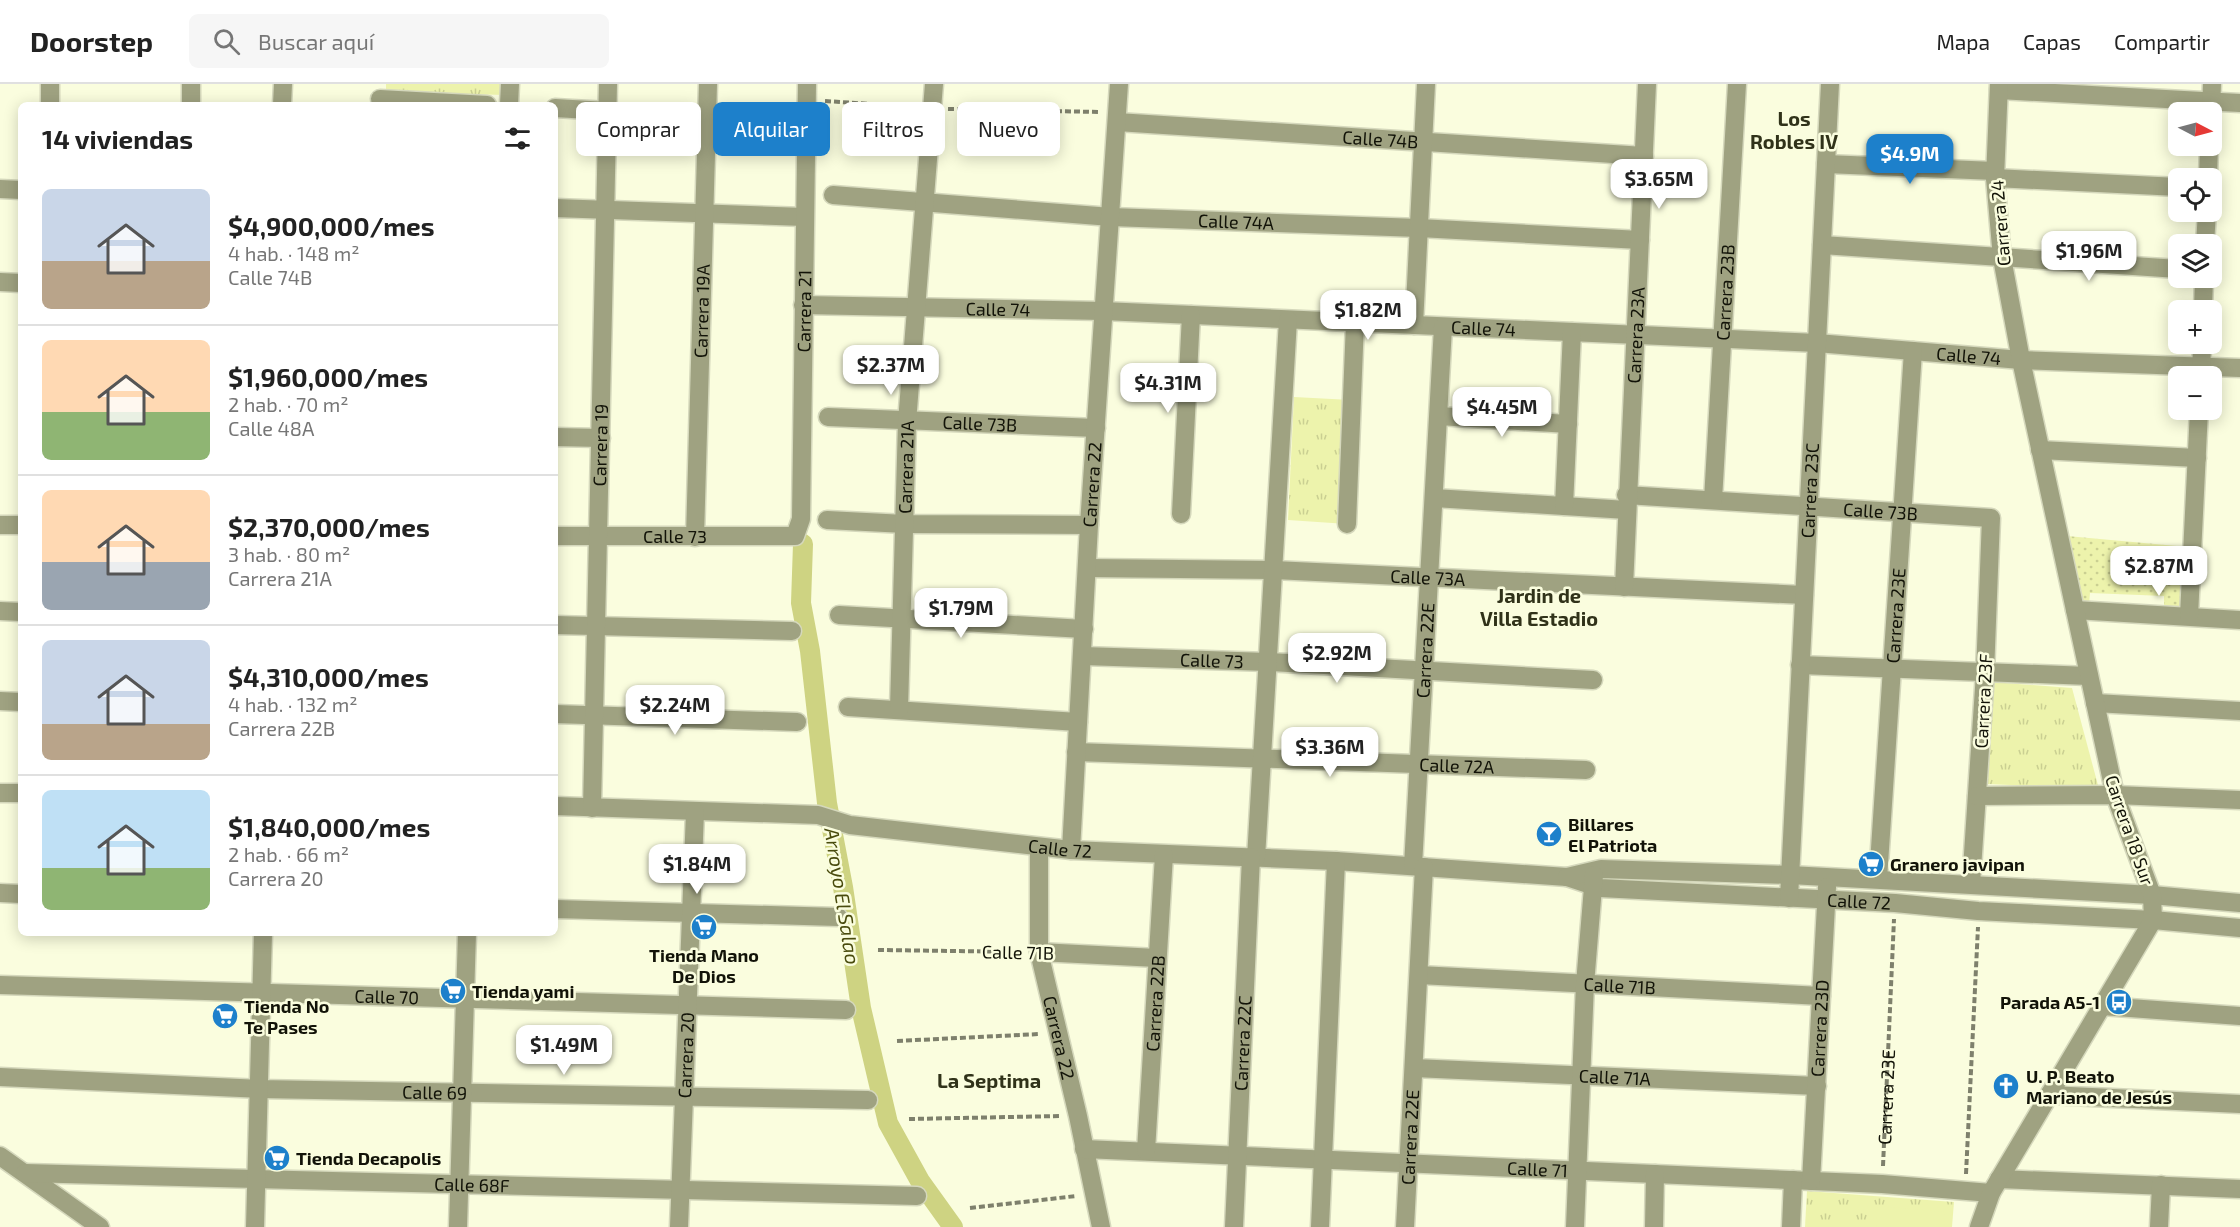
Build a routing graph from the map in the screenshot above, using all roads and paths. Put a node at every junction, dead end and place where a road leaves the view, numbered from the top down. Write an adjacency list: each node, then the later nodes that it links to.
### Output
1 (50, 84): 18 (street)
2 (191, 84): 19 (street)
3 (283, 84): 20 (street)
4 (510, 84): 22 (street)
5 (608, 84): 23 (street, Carrera 19)
6 (708, 84): 44 (street, Carrera 19A)
7 (807, 84): 45 (street, Carrera 21)
8 (934, 84): 25 (street, Carrera 21A)
9 (1119, 84): 30 (street, Carrera 22)
10 (1426, 84): 31 (street)
11 (1647, 84): 34 (street, Carrera 23A)
12 (1737, 84): 64 (street, Carrera 23B)
13 (1830, 84): 35 (street, Carrera 23C)
14 (1999, 87): 16 (street); 36 (street, Carrera 24)
15 (380, 96): 21 (street)
16 (2211, 99): 26 (street)
17 (837, 101): 24 (path)
18 (50, 102)
19 (191, 102)
20 (282, 102)
21 (451, 102)
22 (509, 102)
23 (607, 102)
24 (851, 102)
25 (933, 102)
26 (2240, 103)
27 (558, 108): 28 (street)
28 (576, 109)
29 (945, 109): 30 (path)
30 (1117, 117): 31 (street, Calle 74B); 46 (street, Carrera 22)
31 (1422, 142): 34 (street, Calle 74B); 47 (street)
32 (606, 156): 43 (street, Carrera 19)
33 (930, 156): 41 (street, Carrera 21A)
34 (1644, 156): 48 (street, Carrera 23A)
35 (1826, 164): 36 (street); 49 (street, Carrera 23C)
36 (1995, 174): 37 (street); 50 (street, Carrera 24)
37 (2168, 186)
38 (0, 189): 39 (street)
39 (18, 190)
40 (833, 195): 41 (street, Calle 74A)
41 (926, 204): 46 (street, Calle 74A); 55 (street, Carrera 21A)
42 (558, 208): 43 (street)
43 (605, 210): 44 (street); 78 (street, Carrera 19)
44 (706, 212): 45 (street); 97 (street, Carrera 19A)
45 (804, 216): 54 (street, Carrera 21)
46 (1111, 217): 47 (street, Calle 74A); 56 (street, Carrera 22)
47 (1419, 228): 48 (street, Calle 74A); 60 (street)
48 (1640, 240): 63 (street, Carrera 23A)
49 (1822, 245): 50 (street); 65 (street, Carrera 23C)
50 (2002, 258): 51 (street); 67 (street, Carrera 24)
51 (2168, 268)
52 (0, 282): 53 (street)
53 (18, 283)
54 (803, 305): 55 (street, Calle 74); 96 (street, Carrera 21)
55 (915, 307): 56 (street, Calle 74); 74 (street, Carrera 21A)
56 (1103, 310): 57 (street, Calle 74); 76 (street, Carrera 22)
57 (1191, 315): 58 (street, Calle 74); 87 (street)
58 (1288, 320): 59 (street, Calle 74); 100 (street)
59 (1355, 322): 60 (street, Calle 74); 91 (street)
60 (1414, 325): 61 (street, Calle 74)
61 (1443, 327): 62 (street, Calle 74); 71 (street, Carrera 22E)
62 (1572, 333): 63 (street, Calle 74); 75 (street)
63 (1635, 335): 64 (street, Calle 74); 83 (street, Carrera 23A)
64 (1724, 339): 65 (street, Calle 74); 82 (street, Carrera 23B)
65 (1817, 343): 66 (street, Calle 74); 85 (street, Carrera 23C)
66 (1913, 351): 67 (street, Calle 74); 86 (street, Carrera 23E)
67 (2021, 360): 69 (street, Calle 74); 79 (street, Carrera 18 Sur)
68 (2240, 368): 70 (street, Calle 74)
69 (2168, 369)
70 (2222, 369)
71 (1439, 416): 75 (street); 81 (street, Carrera 22E)
72 (828, 417): 74 (street, Calle 73B)
73 (2199, 420): 80 (street)
74 (907, 422): 76 (street, Calle 73B); 90 (street, Carrera 21A)
75 (1568, 424): 84 (street)
76 (1096, 428): 94 (street, Carrera 22)
77 (558, 437): 78 (street)
78 (602, 438): 98 (street, Carrera 19)
79 (2040, 450): 80 (street); 104 (street, Carrera 18 Sur)
80 (2197, 459): 108 (street)
81 (1434, 498): 84 (street, Calle 73B); 101 (street, Carrera 22E)
82 (1713, 500): 83 (street, Calle 73B); 85 (street, Calle 73B)
83 (1627, 502): 84 (street, Calle 73B); 102 (street, Carrera 23A)
84 (1564, 506)
85 (1808, 507): 86 (street, Calle 73B); 103 (street, Carrera 23C)
86 (1902, 513): 88 (street, Calle 73B); 118 (street, Carrera 23E)
87 (1181, 514)
88 (1991, 518): 120 (street, Carrera 23F)
89 (827, 520): 90 (street)
90 (905, 524): 94 (street); 109 (street, Carrera 21A)
91 (1347, 524)
92 (0, 525): 93 (street)
93 (18, 525)
94 (1089, 525): 99 (street, Carrera 22)
95 (558, 536): 98 (street, Calle 73)
96 (795, 536): 97 (street, Calle 73)
97 (695, 537): 98 (street, Calle 73)
98 (599, 538): 112 (street, Carrera 19)
99 (1088, 568): 100 (street, Calle 73A); 113 (street, Carrera 22)
100 (1274, 570): 101 (street, Calle 73A); 116 (street)
101 (1430, 578): 102 (street, Calle 73A); 119 (street, Carrera 22E)
102 (1624, 586): 103 (street, Calle 73A)
103 (1804, 595): 117 (street, Carrera 23C)
104 (2075, 610): 108 (street); 121 (street, Carrera 18 Sur)
105 (0, 612): 106 (street)
106 (18, 612)
107 (839, 615): 109 (street)
108 (2189, 616): 110 (street)
109 (904, 618): 113 (street); 127 (street, Carrera 21A)
110 (2240, 620)
111 (558, 625): 112 (street)
112 (597, 626): 114 (street); 130 (street, Carrera 19)
113 (1084, 628): 115 (street, Carrera 22)
114 (792, 631)
115 (1083, 656): 116 (street, Calle 73); 131 (street, Carrera 22)
116 (1269, 662): 119 (street, Calle 73); 134 (street)
117 (1800, 665): 118 (street); 151 (street, Carrera 23C)
118 (1892, 669): 120 (street); 154 (street, Carrera 23E)
119 (1425, 670): 122 (street, Calle 73); 135 (street, Carrera 22E)
120 (1985, 673): 121 (street); 140 (street, Carrera 23F)
121 (2089, 676): 125 (street, Carrera 18 Sur)
122 (1593, 680)
123 (0, 701): 124 (street)
124 (18, 702)
125 (2095, 703): 128 (street); 139 (street, Carrera 18 Sur)
126 (848, 706): 127 (street)
127 (899, 709): 131 (street)
128 (2240, 711)
129 (558, 714): 130 (street)
130 (594, 715): 132 (street); 143 (street, Carrera 19)
131 (1078, 722): 133 (street, Carrera 22)
132 (797, 723)
133 (1076, 752): 134 (street, Calle 72A); 146 (street, Carrera 22)
134 (1263, 758): 135 (street, Calle 72A); 148 (street)
135 (1419, 764): 136 (street, Calle 72A); 150 (street, Carrera 22E)
136 (1586, 770)
137 (0, 793): 138 (street)
138 (18, 793)
139 (2115, 795): 140 (street); 141 (street); 158 (street, Carrera 18 Sur)
140 (1977, 796): 155 (street, Carrera 23F)
141 (2240, 801)
142 (558, 806): 143 (street, Calle 72)
143 (592, 808): 144 (street, Calle 72)
144 (695, 812): 145 (street, Calle 72); 165 (street, Carrera 20)
145 (1039, 848): 146 (street, Calle 72); 172 (street, Carrera 22)
146 (1071, 850): 147 (street, Calle 72)
147 (1164, 855): 148 (street, Calle 72); 173 (street, Carrera 22B)
148 (1253, 858): 149 (street, Calle 72); 200 (street, Carrera 22C)
149 (1336, 861): 150 (street, Calle 72); 202 (street)
150 (1418, 867): 153 (street, Calle 72); 174 (street, Carrera 22E)
151 (1790, 875): 152 (street, Calle 72); 153 (street, Calle 72); 159 (street, Carrera 23C)
152 (1828, 876): 154 (street, Calle 72); 160 (street, Carrera 23D)
153 (1594, 878): 159 (street, Calle 72); 175 (street)
154 (1878, 879): 155 (street, Calle 72)
155 (1971, 884): 158 (street, Calle 72)
156 (0, 893): 157 (street)
157 (18, 894)
158 (2152, 895): 162 (street, Calle 72); 167 (street, Carrera 18 Sur)
159 (1789, 898): 160 (street, Calle 72)
160 (1827, 900): 161 (street, Calle 72); 178 (street, Carrera 23D)
161 (1894, 903): 164 (street, Calle 72); 211 (path, Carrera 23E)
162 (2240, 903)
163 (558, 909): 165 (street)
164 (1978, 911): 167 (street, Calle 72); 216 (path)
165 (691, 913): 166 (street); 180 (street, Carrera 20)
166 (838, 917)
167 (2153, 920): 168 (street, Calle 72); 181 (street)
168 (2240, 928)
169 (262, 936): 177 (street)
170 (467, 936): 179 (street)
171 (878, 950): 172 (path, Calle 71B)
172 (1039, 952): 173 (street, Calle 71B); 184 (street, Carrera 22)
173 (1157, 958): 199 (street, Carrera 22B)
174 (1419, 975): 175 (street, Calle 71B); 186 (street, Carrera 22E)
175 (1586, 984): 178 (street, Calle 71B); 187 (street)
176 (0, 985): 177 (street, Calle 70)
177 (261, 994): 179 (street, Calle 70); 190 (street)
178 (1821, 996): 189 (street, Carrera 23D)
179 (465, 999): 180 (street, Calle 70); 191 (street)
180 (687, 1005): 182 (street, Calle 70); 193 (street, Carrera 20)
181 (2102, 1006): 183 (street); 192 (street)
182 (846, 1010)
183 (2240, 1016)
184 (1057, 1033): 185 (path); 196 (street, Carrera 22)
185 (897, 1041)
186 (1414, 1068): 187 (street, Calle 71A); 203 (street, Carrera 22E)
187 (1582, 1075): 189 (street, Calle 71A); 204 (street)
188 (0, 1077): 190 (street, Calle 69)
189 (1817, 1086): 209 (street, Carrera 23D)
190 (259, 1089): 191 (street, Calle 69); 207 (street)
191 (463, 1093): 193 (street, Calle 69); 210 (street)
192 (2049, 1095): 195 (street); 213 (street)
193 (684, 1096): 194 (street, Calle 69); 215 (street, Carrera 20)
194 (868, 1100)
195 (2240, 1104)
196 (1078, 1116): 197 (path); 198 (street, Carrera 22)
197 (909, 1119)
198 (1084, 1149): 199 (street, Calle 71); 224 (street, Carrera 22)
199 (1146, 1151): 200 (street, Calle 71)
200 (1238, 1155): 202 (street, Calle 71); 225 (street, Carrera 22C)
201 (0, 1156): 205 (street)
202 (1323, 1159): 203 (street, Calle 71); 226 (street)
203 (1409, 1163): 204 (street, Calle 71); 227 (street, Carrera 22E)
204 (1578, 1171): 206 (street, Calle 71); 228 (street)
205 (25, 1173): 207 (street, Calle 68F); 220 (street)
206 (1655, 1174): 208 (street, Calle 71); 229 (street)
207 (256, 1179): 210 (street, Calle 68F); 221 (street)
208 (1793, 1180): 209 (street, Calle 71); 230 (street)
209 (1811, 1181): 211 (street, Calle 71)
210 (460, 1184): 215 (street, Calle 68F); 222 (street)
211 (1882, 1184): 216 (street, Calle 71)
212 (2161, 1185): 213 (street, Calle 71); 214 (street, Calle 71); 232 (street)
213 (1995, 1186): 216 (street, Calle 71); 231 (street)
214 (2240, 1189)
215 (680, 1190): 217 (street, Calle 68F); 223 (street, Carrera 20)
216 (1965, 1192)
217 (917, 1196)
218 (1072, 1196): 219 (path)
219 (969, 1208)
220 (100, 1227)
221 (255, 1227)
222 (458, 1227)
223 (679, 1227)
224 (1101, 1227)
225 (1234, 1227)
226 (1320, 1227)
227 (1406, 1227)
228 (1575, 1227)
229 (1654, 1227)
230 (1791, 1227)
231 (1979, 1227)
232 (2159, 1227)

